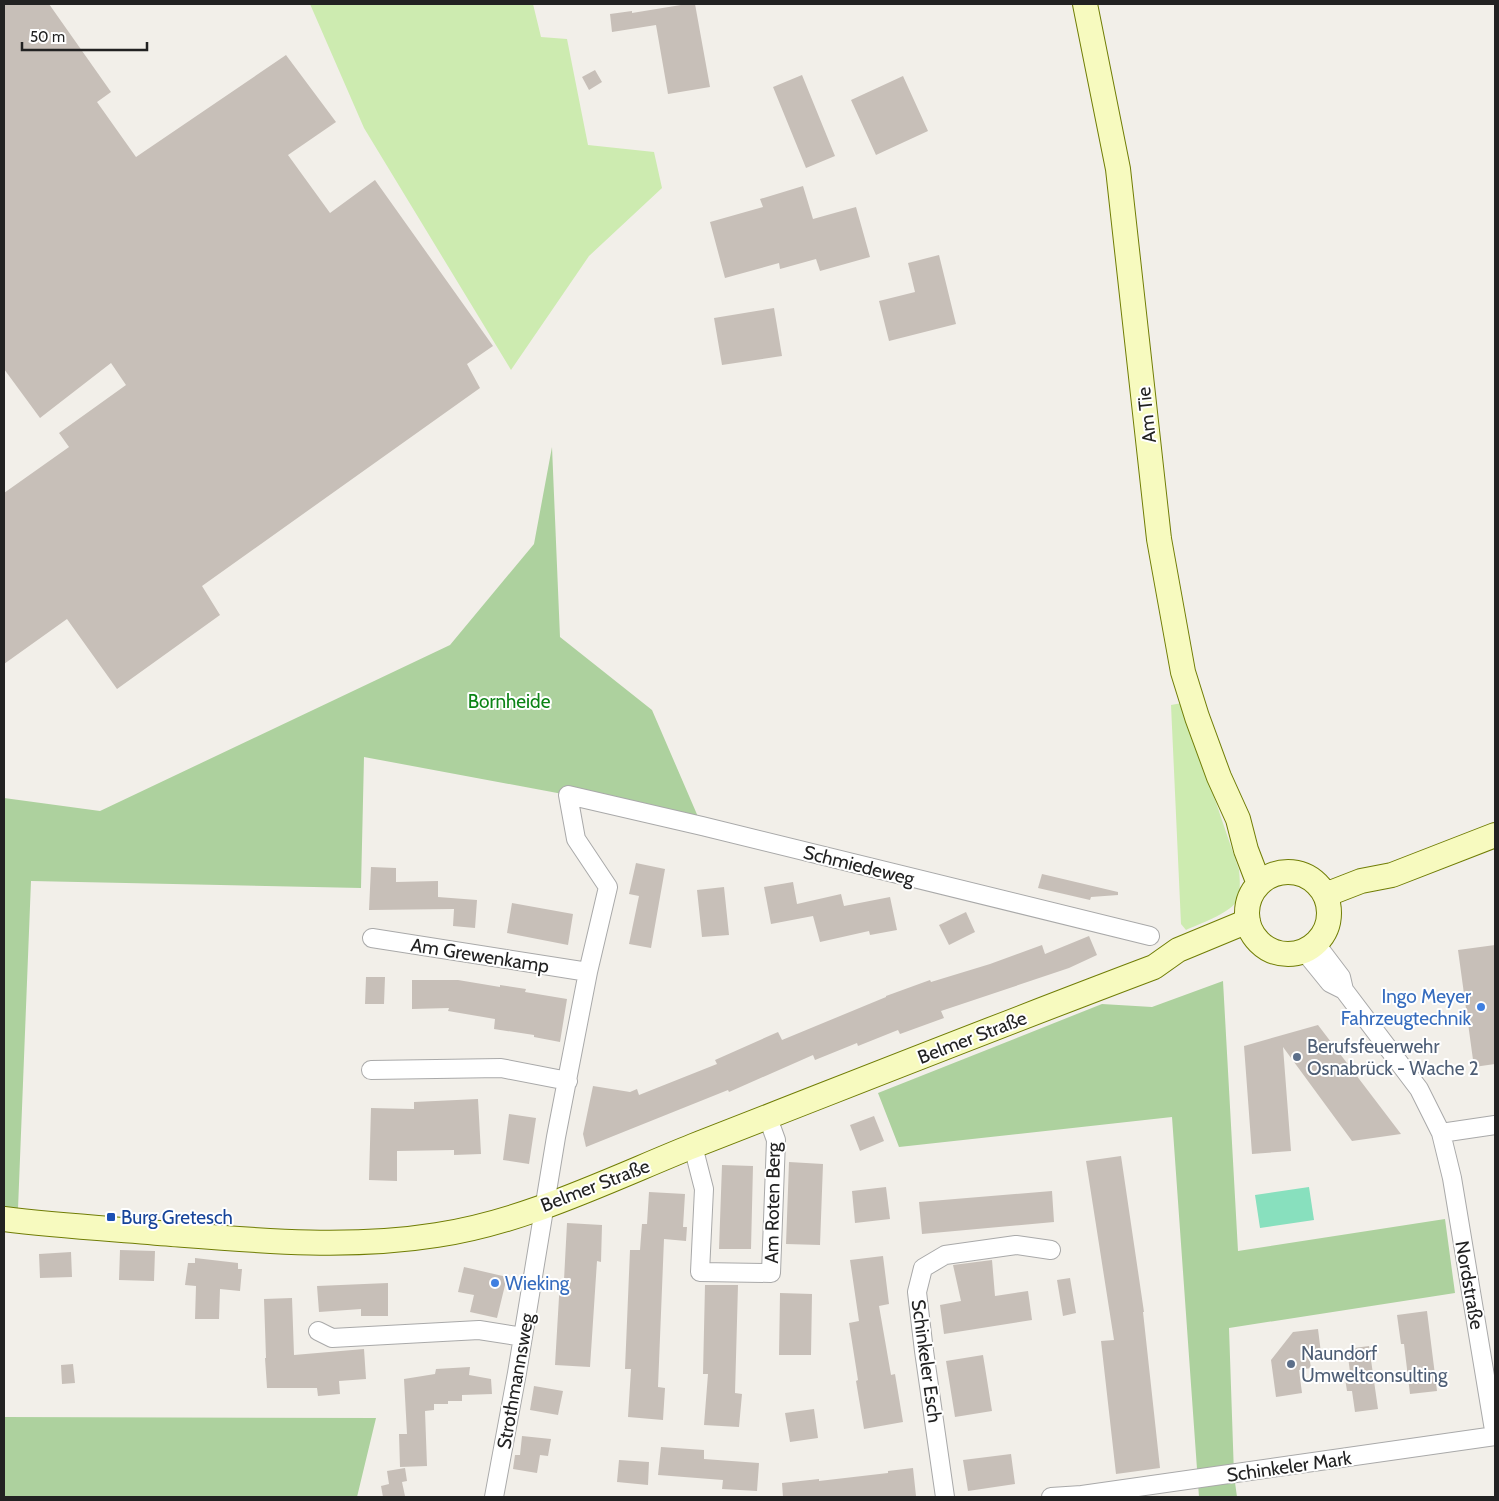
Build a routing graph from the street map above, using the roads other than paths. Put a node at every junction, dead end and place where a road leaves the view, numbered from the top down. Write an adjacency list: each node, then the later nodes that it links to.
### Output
1 (1085, 4): 3 (street, Am Tie)
2 (1495, 835): 4 (street)
3 (1267, 879): 4 (street); 5 (street)
4 (1327, 902): 8 (street)
5 (1251, 928): 8 (street); 12 (street, Belmer Straße)
6 (1150, 936): 9 (street, Schmiedeweg)
7 (372, 938): 9 (street, Am Grewenkamp)
8 (1310, 948): 14 (street, Nordstraße)
9 (588, 972): 11 (street)
10 (371, 1070): 11 (street)
11 (568, 1082): 16 (street)
12 (768, 1118): 15 (street, Belmer Straße); 15 (street, Am Roten Berg)
13 (1495, 1125): 14 (street)
14 (1441, 1133): 21 (street, Nordstraße)
15 (693, 1146): 16 (street, Belmer Straße)
16 (546, 1205): 17 (street, Belmer Straße); 20 (street, Strothmannsweg)
17 (4, 1219)
18 (1051, 1250): 24 (street, Schinkeler Esch)
19 (318, 1332): 20 (street)
20 (523, 1337): 23 (street, Strothmannsweg)
21 (1495, 1436): 22 (street, Schinkeler Mark)
22 (1082, 1496): 25 (street, Schinkeler Mark)
23 (494, 1497)
24 (946, 1497)
25 (1051, 1497)

